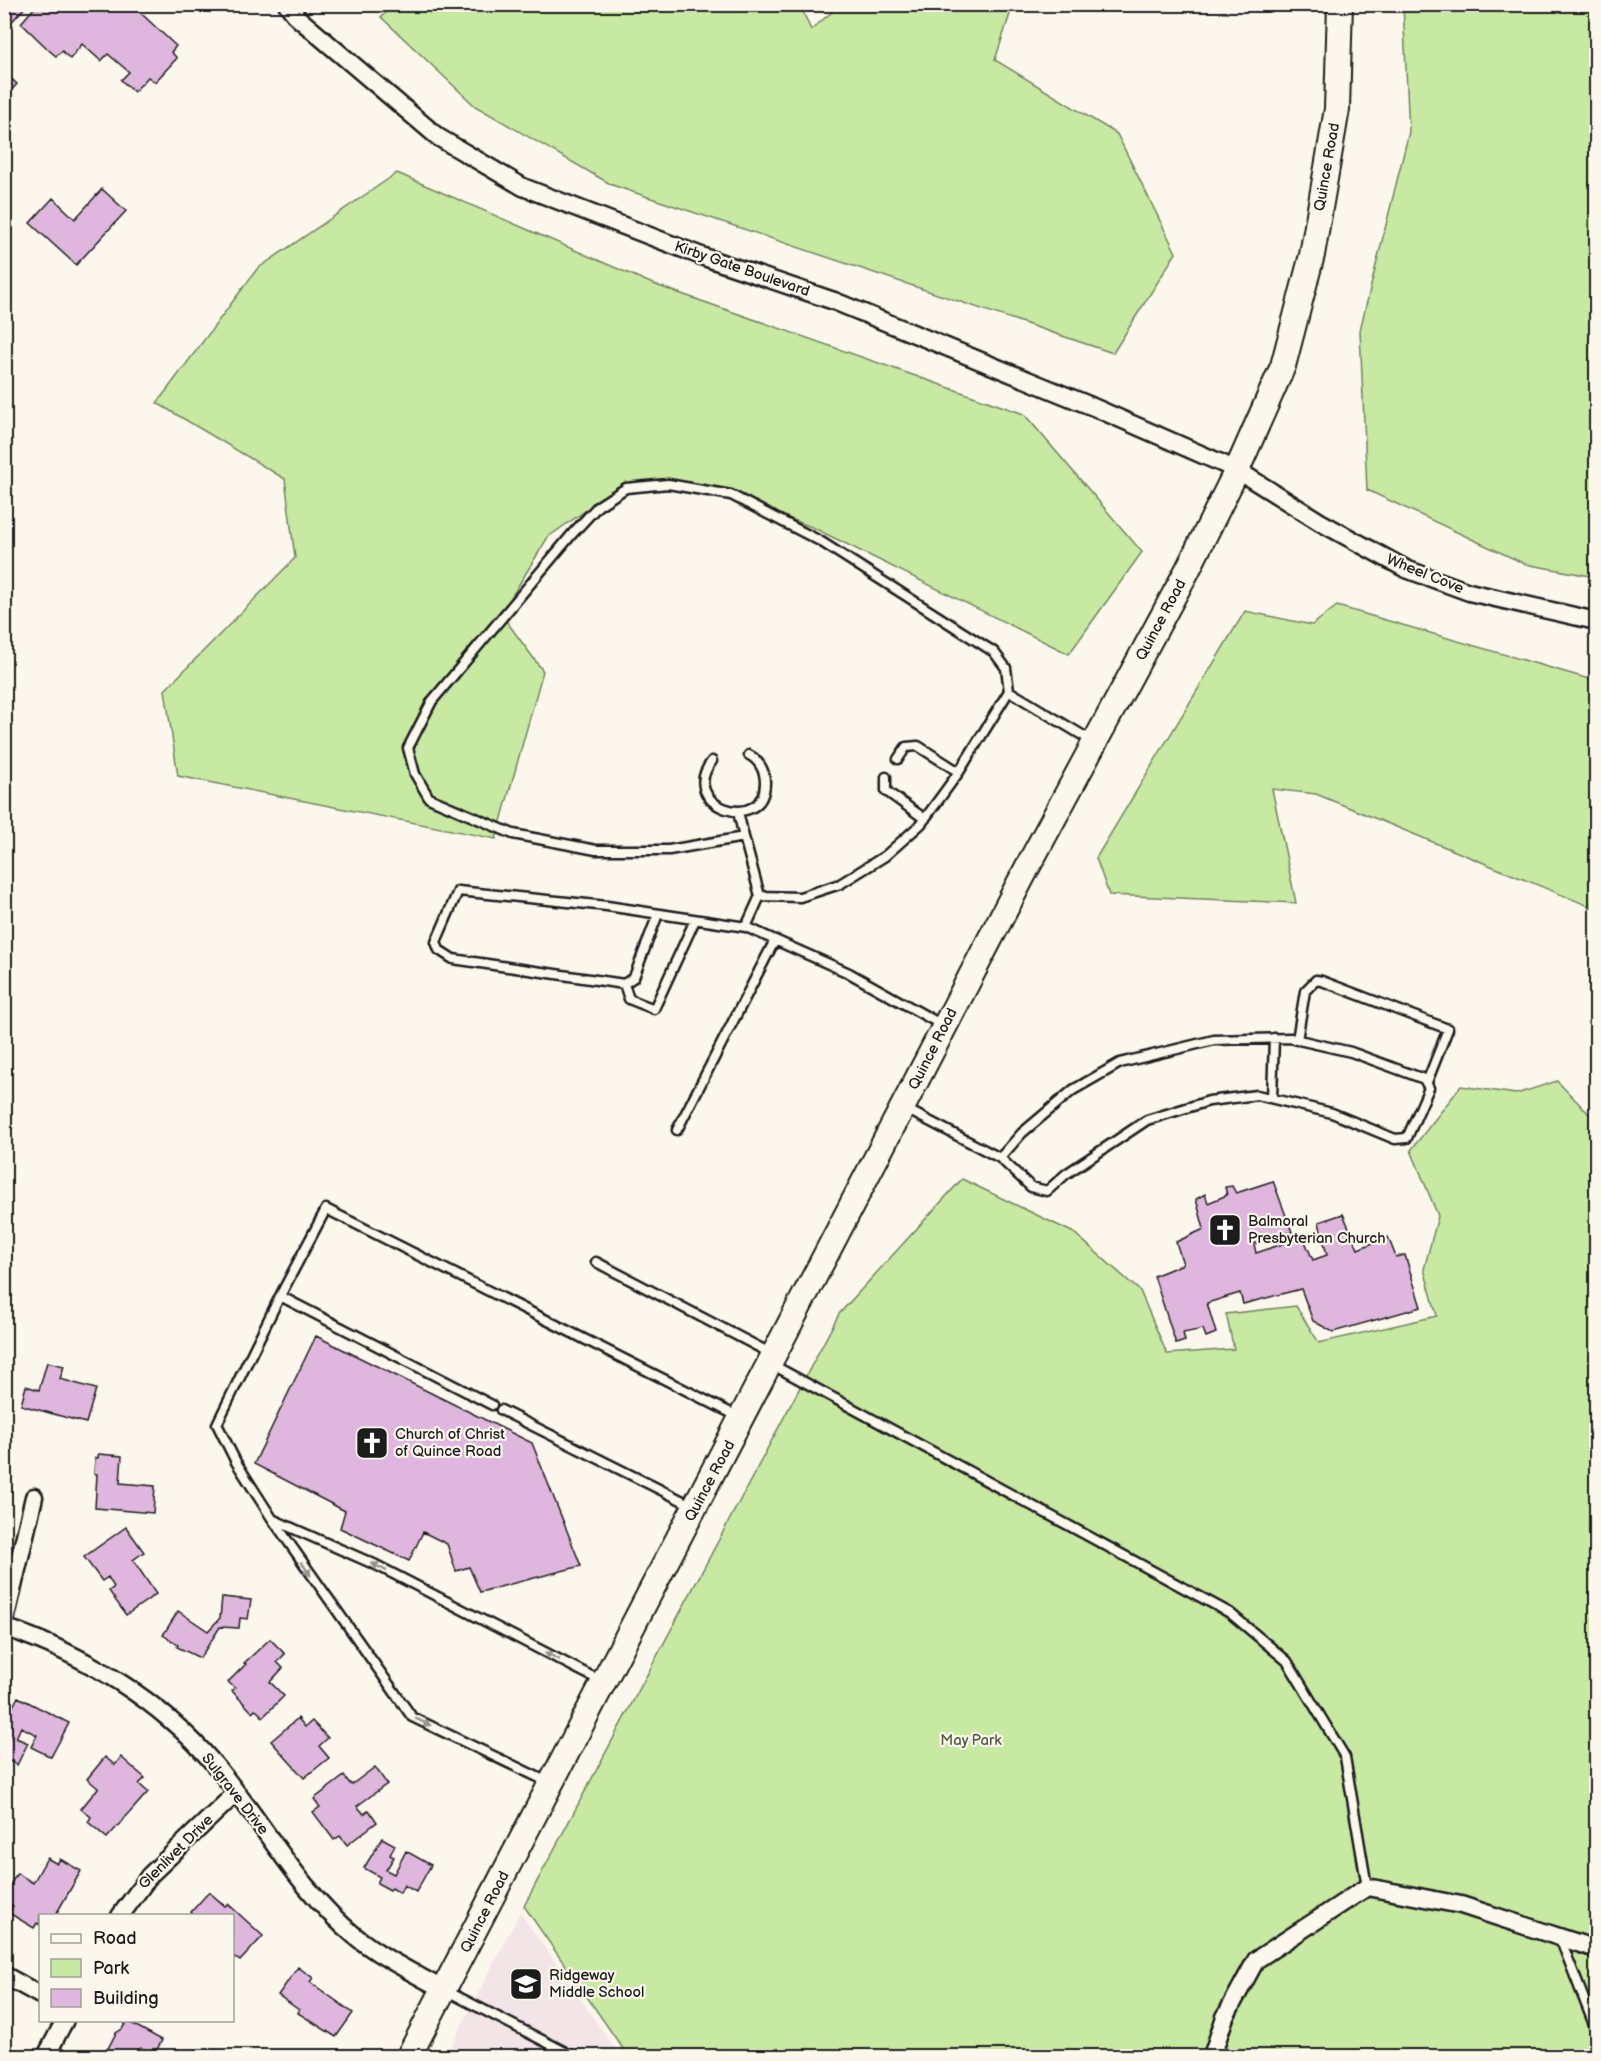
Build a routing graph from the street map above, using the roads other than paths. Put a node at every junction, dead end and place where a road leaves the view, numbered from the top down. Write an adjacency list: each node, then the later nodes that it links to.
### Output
1 (287, 4): 3 (street, Kirby Gate Boulevard)
2 (1340, 4): 3 (main road, Quince Road)
3 (1237, 470): 4 (street, Wheel Cove); 6 (main road, Quince Road)
4 (1596, 621)
5 (1009, 691): 6 (lane); 10 (lane); 14 (lane)
6 (1095, 743): 21 (main road, Quince Road)
7 (749, 755): 12 (lane)
8 (898, 759): 10 (lane)
9 (712, 761): 12 (lane)
10 (959, 772): 13 (lane)
11 (886, 777): 13 (lane)
12 (738, 812): 14 (lane)
13 (925, 819): 15 (lane)
14 (744, 837): 15 (lane)
15 (760, 896): 18 (lane)
16 (658, 914): 17 (lane); 20 (lane); 20 (lane)
17 (695, 920): 18 (lane); 20 (lane)
18 (746, 927): 19 (lane)
19 (775, 940): 21 (lane); 27 (lane)
20 (624, 984)
21 (945, 1027): 26 (main road, Quince Road)
22 (1274, 1038): 23 (lane); 25 (lane); 28 (lane)
23 (1297, 1040): 24 (lane); 24 (lane)
24 (1427, 1082): 25 (lane)
25 (1272, 1098): 28 (lane)
26 (903, 1107): 28 (lane); 31 (main road, Quince Road)
27 (677, 1130)
28 (1000, 1158)
29 (596, 1262): 31 (lane)
30 (280, 1296): 32 (lane); 34 (lane); 37 (lane)
31 (773, 1360): 34 (main road, Quince Road); 42 (lane)
32 (492, 1405)
33 (501, 1410): 36 (lane)
34 (742, 1419): 36 (main road, Quince Road)
35 (34, 1497): 38 (street)
36 (696, 1507): 39 (main road, Quince Road)
37 (273, 1520): 39 (lane, one-way to 37); 40 (lane, one-way to 40)
38 (4, 1626): 41 (street, Sulgrave Drive)
39 (604, 1683): 40 (main road, Quince Road)
40 (552, 1783): 47 (main road, Quince Road)
41 (236, 1793): 43 (street, Glenlivet Drive); 47 (street, Sulgrave Drive)
42 (1367, 1887): 44 (street); 54 (street)
43 (121, 1914)
44 (1559, 1937): 45 (street); 50 (lane)
45 (1596, 1949)
46 (4, 1975): 48 (street)
47 (444, 1990): 52 (main road, Quince Road); 53 (lane)
48 (39, 1994)
49 (64, 2022): 51 (street)
50 (1596, 2030)
51 (46, 2056)
52 (409, 2056)
53 (573, 2056)
54 (1212, 2056)

